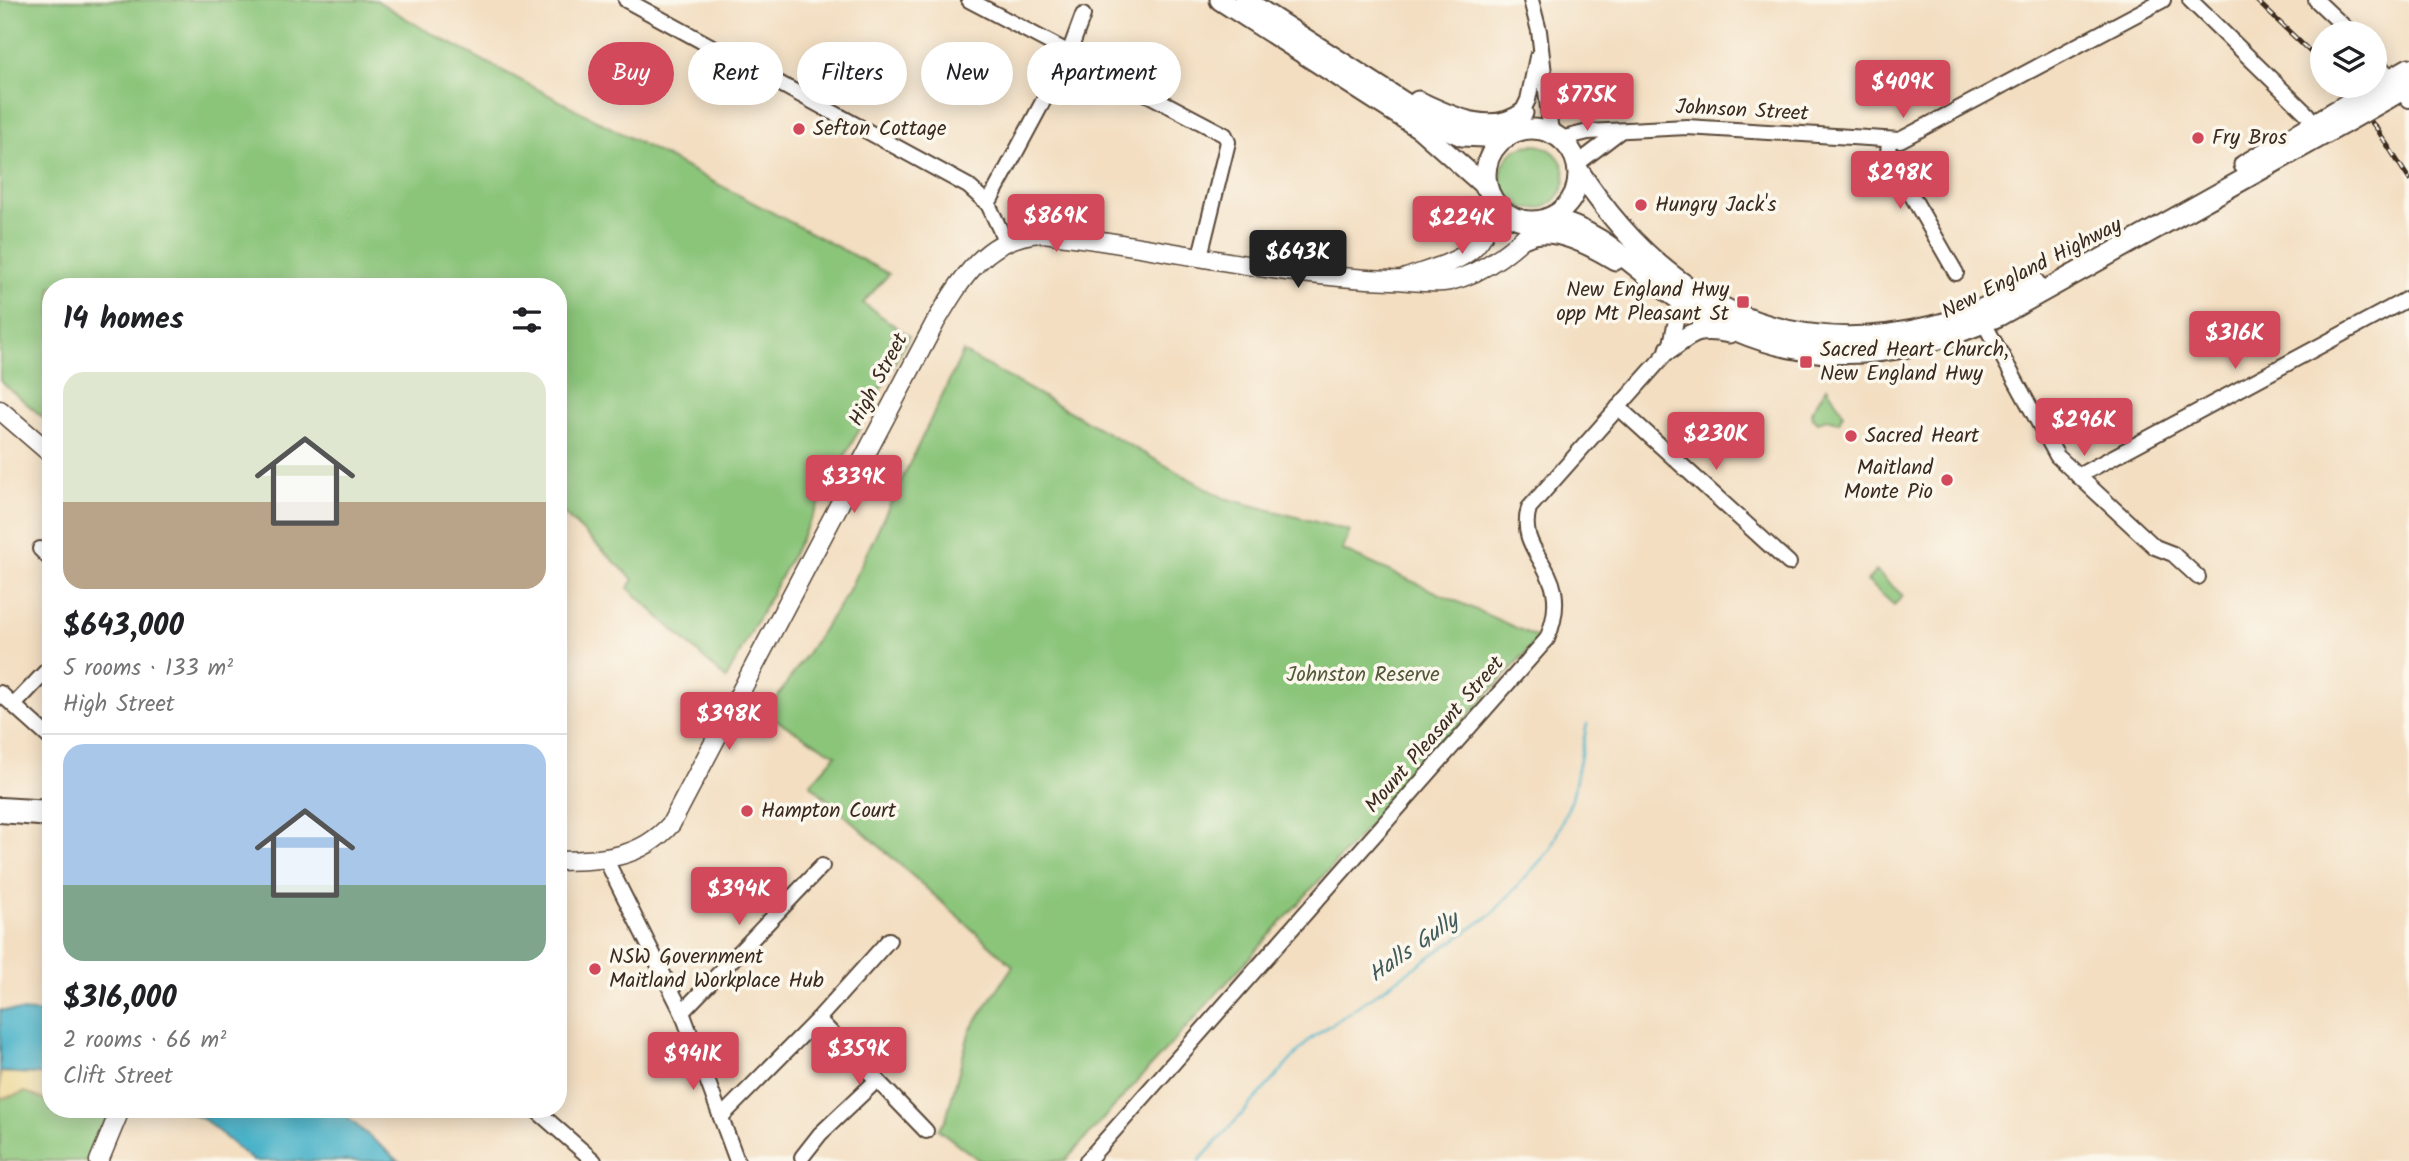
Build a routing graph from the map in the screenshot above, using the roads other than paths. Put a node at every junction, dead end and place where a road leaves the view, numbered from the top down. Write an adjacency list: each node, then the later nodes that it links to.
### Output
1 (625, 0): 27 (street)
2 (968, 0): 12 (street)
3 (1220, 0): 26 (highway)
4 (1245, 0): 15 (highway)
5 (1531, 0): 11 (street)
6 (2163, 0): 24 (street, Johnson Street)
7 (2190, 0): 20 (street)
8 (2316, 0): 10 (street)
9 (1083, 15): 13 (street)
10 (2338, 21)
11 (1539, 31): 19 (street); 23 (street)
12 (1048, 42)
13 (1073, 42)
14 (2409, 68): 16 (highway, New England Highway)
15 (1354, 71): 19 (highway); 22 (highway)
16 (2396, 90): 20 (highway, New England Highway, bridge)
17 (1041, 105): 27 (street)
18 (1168, 105): 31 (street)
19 (1523, 113): 22 (street)
20 (2318, 130): 37 (highway, New England Highway)
21 (1619, 132): 23 (street, Johnson Street); 24 (street, Johnson Street); 25 (street)
22 (1508, 136): 23 (highway); 26 (highway)
23 (1556, 136): 25 (highway)
24 (1889, 141): 32 (street)
25 (1578, 168): 28 (highway); 37 (highway, New England Highway)
26 (1490, 192): 28 (highway); 33 (main road, High Street)
27 (988, 204): 30 (street)
28 (1545, 219): 29 (main road, High Street); 34 (highway, New England Highway)
29 (1526, 237): 33 (main road, High Street); 34 (highway)
30 (1005, 240): 31 (main road, High Street); 57 (main road, High Street)
31 (1200, 256): 33 (main road, High Street)
32 (1956, 273)
33 (1400, 280)
34 (1659, 284): 36 (highway, New England Highway)
35 (2409, 298): 43 (street)
36 (1680, 300): 38 (highway, New England Highway); 39 (street)
37 (1980, 317): 38 (highway, New England Highway); 43 (street)
38 (1757, 339): 39 (highway)
39 (1670, 349): 40 (street, Mount Pleasant Street)
40 (1618, 407): 44 (street); 71 (street, Mount Pleasant Street)
41 (0, 410): 42 (main road)
42 (42, 446)
43 (2078, 476): 45 (street)
44 (1789, 564)
45 (2198, 577)
46 (42, 675): 48 (street)
47 (0, 693): 48 (street)
48 (14, 705): 49 (street)
49 (42, 731)
50 (0, 805): 51 (street)
51 (42, 807)
52 (0, 815): 53 (street)
53 (42, 817)
54 (567, 853): 56 (main road, High Street)
55 (567, 860): 56 (main road, High Street)
56 (585, 860): 57 (main road, High Street)
57 (606, 860): 60 (street)
58 (822, 866): 60 (street)
59 (889, 940): 61 (street)
60 (682, 1012): 63 (street)
61 (818, 1019): 62 (street); 63 (street)
62 (877, 1080): 66 (street); 67 (street)
63 (721, 1117): 70 (street)
64 (117, 1118): 68 (main road)
65 (545, 1118): 69 (street)
66 (926, 1131)
67 (802, 1157)
68 (99, 1161)
69 (594, 1161)
70 (737, 1161)
71 (1087, 1161)

